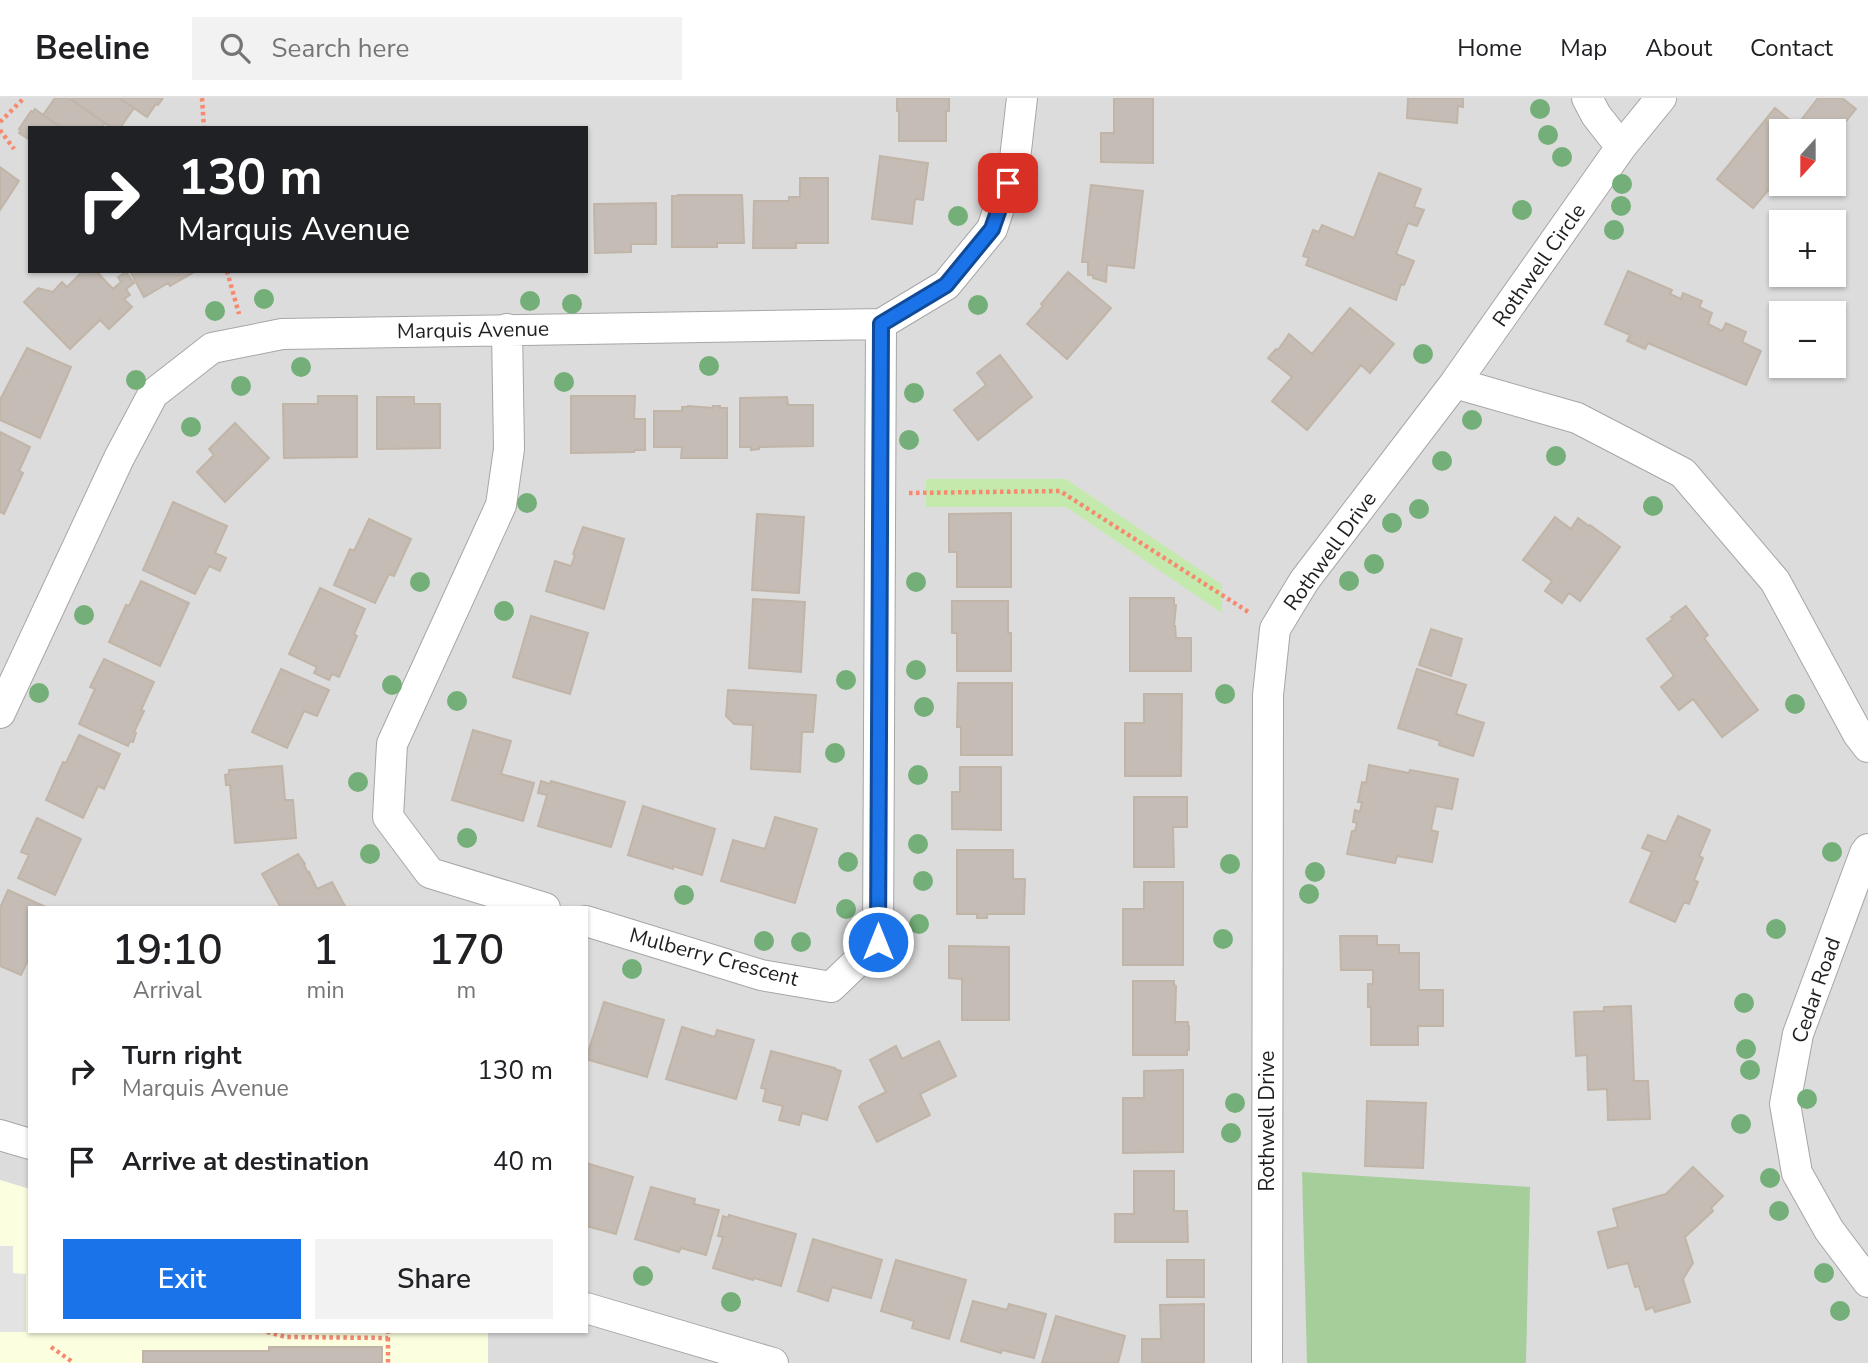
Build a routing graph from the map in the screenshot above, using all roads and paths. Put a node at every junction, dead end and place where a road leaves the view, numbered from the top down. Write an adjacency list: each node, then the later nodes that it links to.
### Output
1 (24, 98): 6 (path)
2 (202, 98): 7 (path)
3 (1022, 98): 13 (street)
4 (1587, 98): 9 (street)
5 (1661, 98): 9 (street, Rothwell Circle)
6 (0, 122)
7 (204, 126)
8 (0, 130): 10 (path)
9 (1621, 147): 15 (street, Rothwell Circle)
10 (14, 149)
11 (228, 273): 12 (path)
12 (239, 315)
13 (881, 324): 14 (street, Marquis Avenue); 16 (street, Mulberry Crescent)
14 (507, 329): 18 (street, Marquis Avenue); 21 (street)
15 (1455, 383): 17 (street, Rothwell Drive); 19 (street)
16 (880, 494): 17 (path); 22 (street, Mulberry Crescent)
17 (1275, 629): 35 (street, Rothwell Drive)
18 (0, 713)
19 (1868, 747)
20 (1868, 849): 25 (street, Cedar Road)
21 (538, 906)
22 (588, 922)
23 (0, 1135): 24 (street)
24 (28, 1143)
25 (1868, 1282)
26 (588, 1309): 31 (street)
27 (271, 1333): 29 (path)
28 (387, 1333): 29 (path)
29 (388, 1338): 33 (path)
30 (51, 1347): 32 (path)
31 (692, 1352): 34 (street)
32 (74, 1363)
33 (388, 1363)
34 (773, 1363)
35 (1267, 1363)

